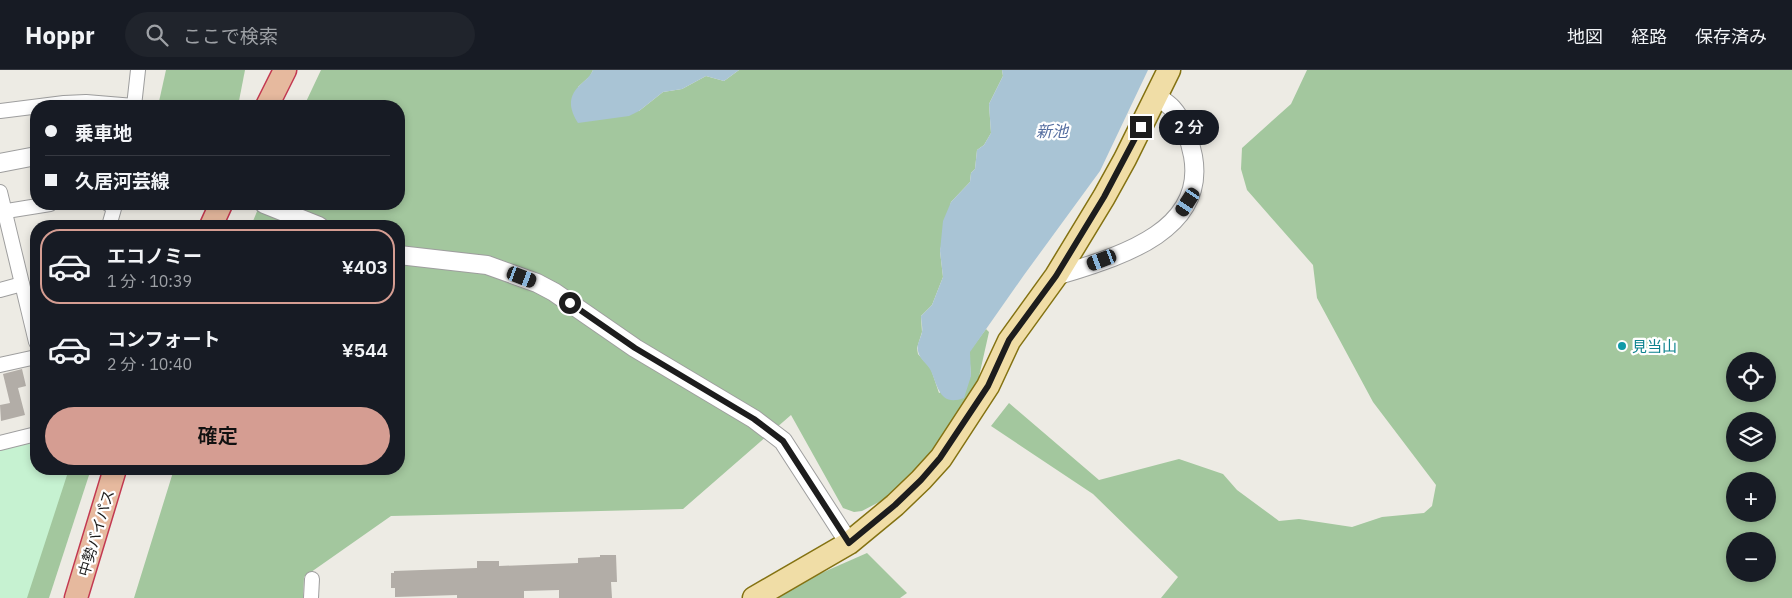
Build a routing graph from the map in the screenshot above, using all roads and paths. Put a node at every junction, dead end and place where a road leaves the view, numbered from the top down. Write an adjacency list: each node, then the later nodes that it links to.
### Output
1 (138, 70): 5 (street)
2 (285, 70): 6 (highway)
3 (1169, 70): 4 (main road)
4 (1157, 96): 17 (main road); 17 (street)
5 (135, 100)
6 (270, 100)
7 (30, 107): 8 (street)
8 (0, 111)
9 (30, 157): 10 (street)
10 (0, 163)
11 (0, 192): 14 (street)
12 (30, 207): 14 (street)
13 (279, 210): 15 (street)
14 (2, 212): 18 (street)
15 (304, 220)
16 (405, 256): 26 (street)
17 (1056, 276): 26 (main road)
18 (22, 284): 19 (street); 20 (street)
19 (0, 290)
20 (30, 317)
21 (30, 358): 22 (street)
22 (0, 365)
23 (30, 435): 24 (street)
24 (0, 442)
25 (113, 475): 27 (highway, 中勢バイパス)
26 (849, 543): 33 (main road)
27 (85, 566): 29 (highway); 30 (highway, 中勢バイパス); 31 (highway)
28 (312, 579): 32 (street)
29 (71, 598)
30 (76, 598)
31 (85, 598)
32 (311, 598)
33 (754, 598)

